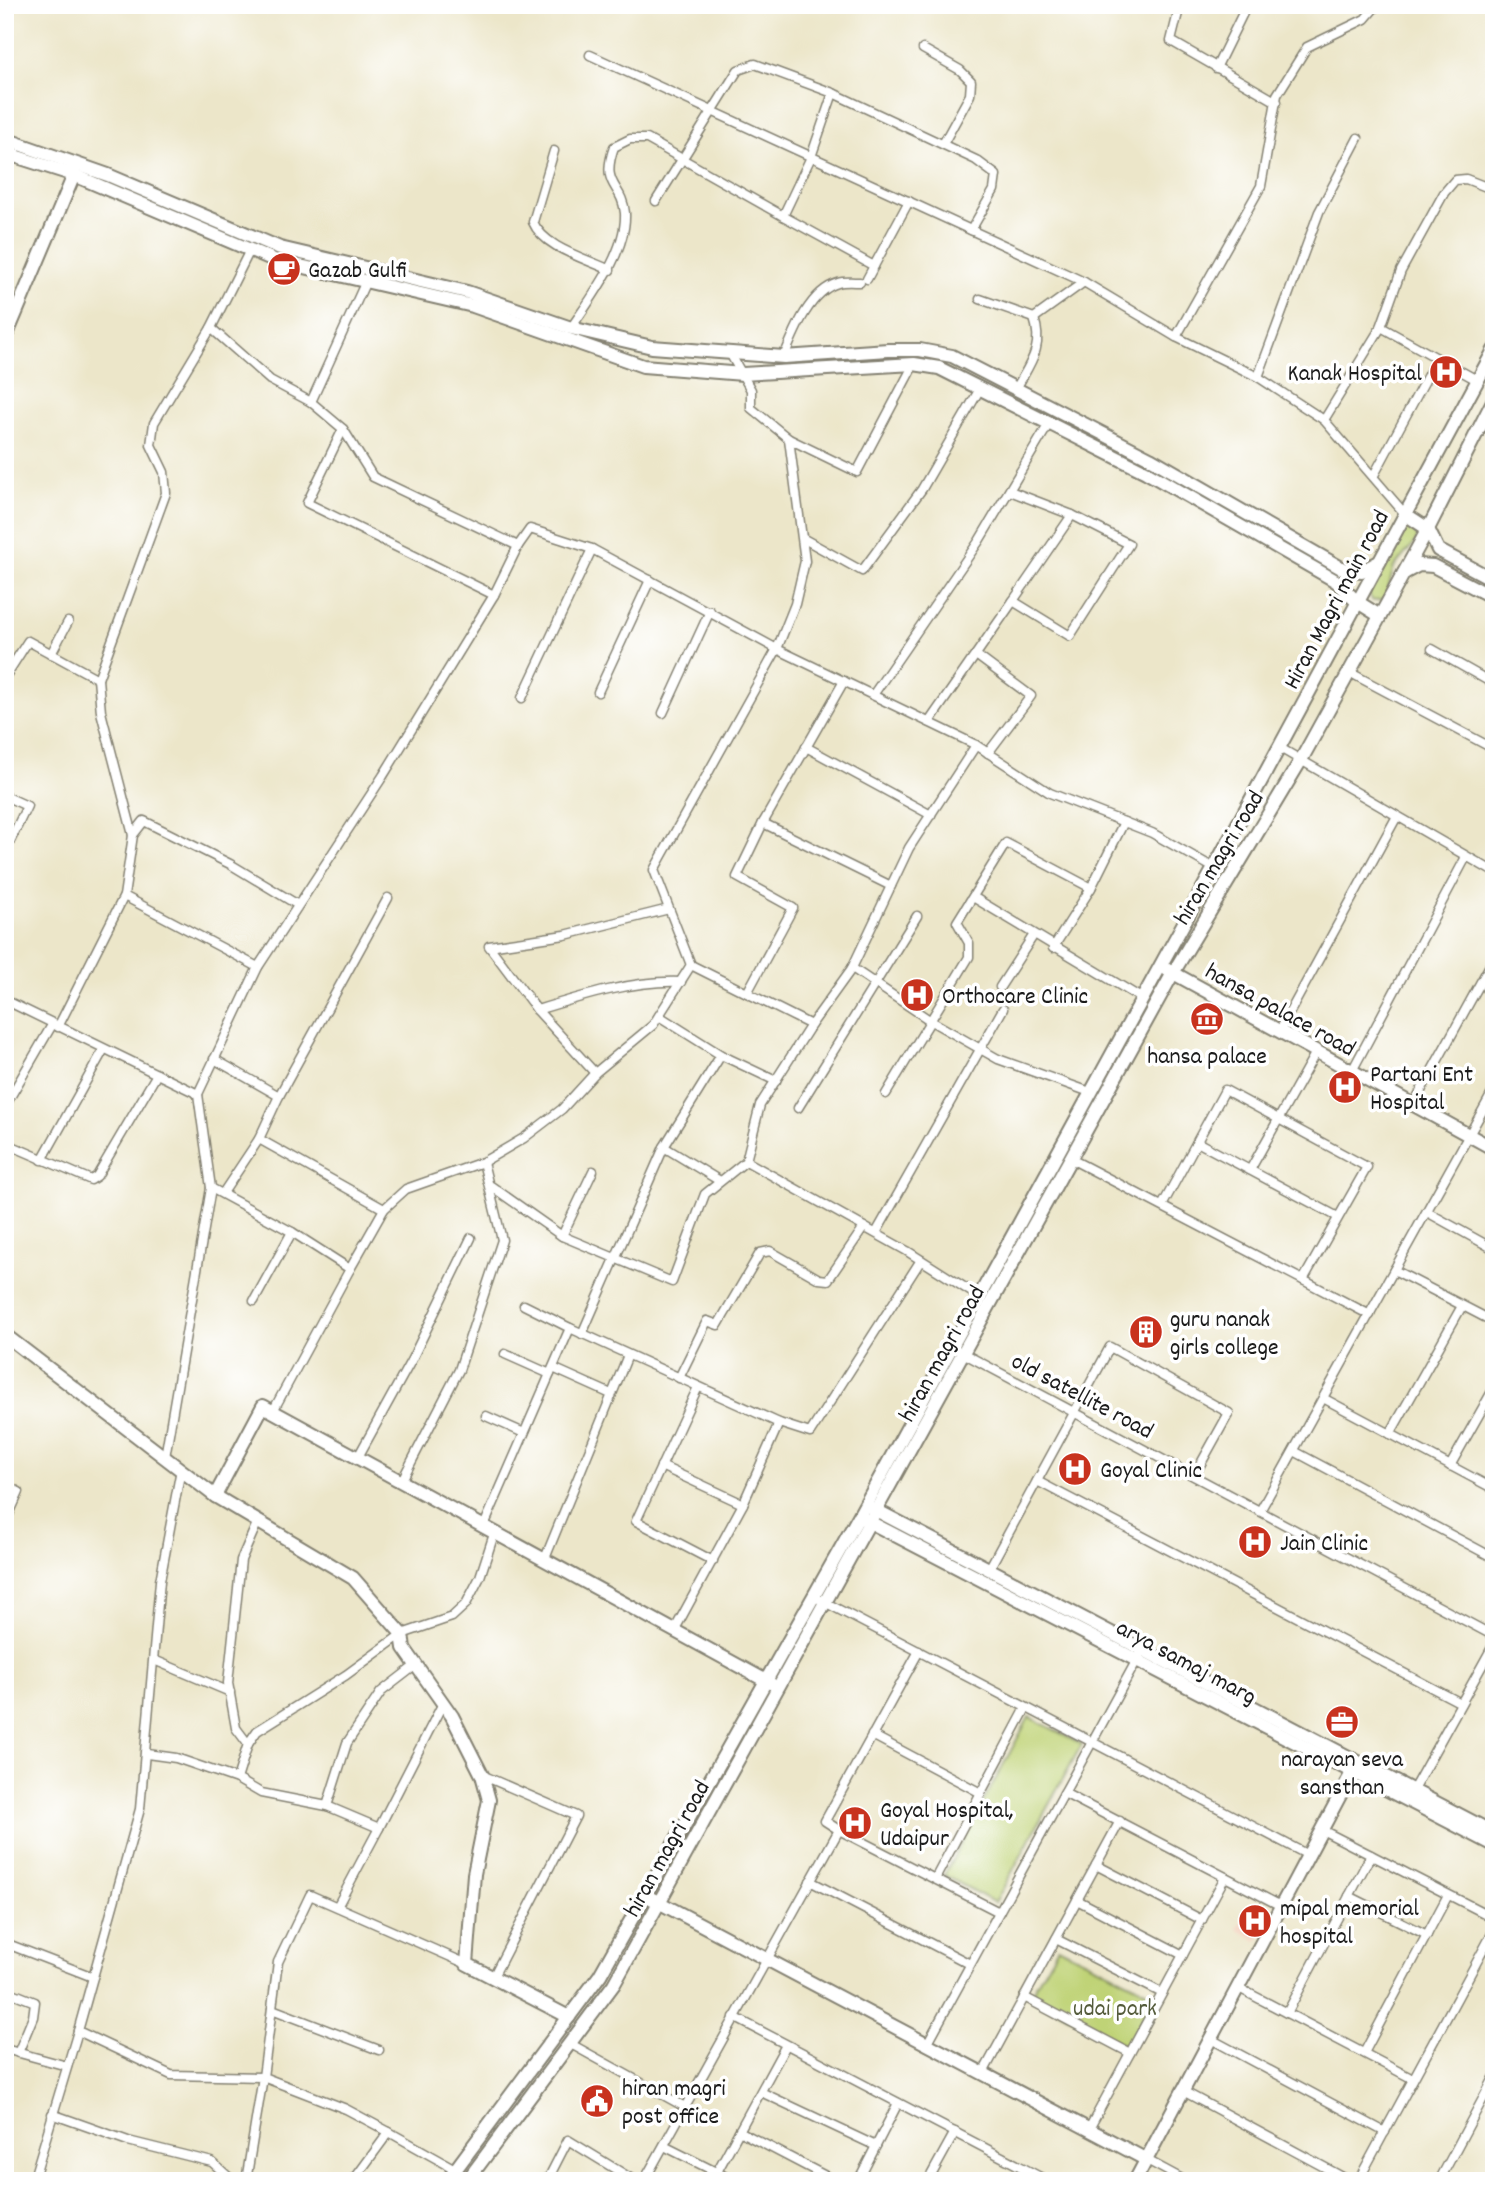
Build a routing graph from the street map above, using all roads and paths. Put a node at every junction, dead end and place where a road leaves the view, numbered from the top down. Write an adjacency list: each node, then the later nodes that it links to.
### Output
1 (1180, 5): 6 (street)
2 (1247, 5): 6 (street)
3 (1377, 5): 8 (street)
4 (923, 49): 12 (street)
5 (590, 55): 9 (street)
6 (1216, 68): 8 (street)
7 (833, 93): 9 (street); 12 (street); 15 (street)
8 (1276, 102): 33 (street)
9 (713, 112): 15 (street); 16 (street)
10 (1358, 138): 41 (street)
11 (5, 139): 32 (street)
12 (943, 144): 22 (street)
13 (554, 151): 25 (street)
14 (5, 153): 17 (street)
15 (811, 157): 20 (street); 21 (street)
16 (682, 160): 19 (street); 21 (street); 25 (street)
17 (74, 175): 23 (street); 34 (street)
18 (1494, 190): 30 (street)
19 (656, 201)
20 (909, 201): 22 (street); 24 (street)
21 (783, 216): 24 (street)
22 (971, 230): 27 (street)
23 (250, 250): 26 (street); 31 (street)
24 (874, 266): 37 (street)
25 (610, 270): 32 (street)
26 (366, 281): 40 (street); 46 (street)
27 (1084, 282): 29 (street); 33 (street)
28 (981, 299): 29 (street)
29 (1034, 318): 44 (street)
30 (1381, 327): 38 (street); 48 (street)
31 (211, 328): 46 (street); 77 (street)
32 (571, 328): 36 (street)
33 (1176, 337): 41 (street)
34 (5, 339)
35 (1494, 350): 42 (street, Hiran Magri main road)
36 (731, 355): 37 (street); 40 (street)
37 (784, 357): 44 (street)
38 (1437, 358): 42 (street); 52 (street)
39 (914, 364): 40 (street); 43 (street); 51 (street)
40 (743, 374): 51 (street)
41 (1258, 377): 48 (street)
42 (1477, 380): 54 (street, Hiran Magri main road)
43 (981, 387): 49 (street); 57 (street)
44 (1016, 389): 60 (street)
45 (1494, 398): 47 (street, Hiran Magri main road)
46 (311, 402): 50 (street)
47 (1490, 415): 56 (street, Hiran Magri main road)
48 (1324, 420): 52 (street)
49 (1050, 422): 53 (street); 67 (street)
50 (343, 429): 58 (street); 64 (street)
51 (789, 439): 57 (street)
52 (1374, 475): 54 (street)
53 (1010, 491): 55 (street); 81 (street)
54 (1405, 514): 56 (street); 60 (street, Hiran Magri main road)
55 (1072, 515): 66 (street); 66 (street)
56 (1428, 529): 61 (street, hiran magri road); 63 (street)
57 (803, 539): 71 (street)
58 (518, 545): 59 (street); 64 (street)
59 (592, 549): 62 (street); 82 (street)
60 (1377, 563): 67 (street, Hiran Magri main road)
61 (1404, 573): 65 (street); 69 (street, hiran magri road)
62 (650, 580): 68 (street); 80 (street)
63 (1494, 580)
64 (494, 595): 106 (street)
65 (1494, 598)
66 (1013, 601): 74 (street)
67 (1356, 601): 69 (street); 87 (street, Hiran Magri main road)
68 (710, 611): 71 (street); 83 (street)
69 (1380, 616): 75 (street, hiran magri road)
70 (68, 622): 73 (street)
71 (777, 649): 78 (street); 107 (street)
72 (1432, 649): 79 (street)
73 (51, 654): 76 (street); 77 (street)
74 (976, 655): 84 (street); 89 (street)
75 (1349, 672): 88 (street); 90 (street, hiran magri road)
76 (5, 677)
77 (97, 679): 96 (street)
78 (844, 681): 81 (street); 86 (street)
79 (1494, 684)
80 (598, 692)
81 (873, 695): 84 (street)
82 (522, 698)
83 (663, 713)
84 (929, 722): 85 (street)
85 (976, 745): 89 (street); 92 (street)
86 (806, 747): 92 (street); 95 (street)
87 (1280, 748): 90 (street); 99 (street, Hiran Magri main road)
88 (1494, 749)
89 (988, 753): 94 (street)
90 (1301, 761): 93 (street); 116 (street, hiran magri road)
91 (5, 796): 97 (street)
92 (931, 815): 101 (street)
93 (1396, 818): 98 (street); 129 (street)
94 (1124, 822): 99 (street); 102 (street)
95 (763, 823): 101 (street); 120 (street)
96 (133, 835): 103 (street); 106 (street)
97 (5, 852)
98 (1466, 857): 100 (street); 135 (street)
99 (1214, 868): 113 (street, Hiran Magri main road)
100 (1494, 872)
101 (891, 886): 115 (street)
102 (1091, 888): 104 (street); 110 (street)
103 (124, 896): 114 (street); 128 (street)
104 (973, 897): 109 (street); 126 (street)
105 (388, 898): 143 (street)
106 (298, 905): 114 (street)
107 (669, 909): 112 (street); 124 (street)
108 (917, 915): 118 (street)
109 (1034, 936): 110 (street); 119 (street)
110 (1054, 948): 121 (street)
111 (1494, 958): 144 (street)
112 (691, 965): 117 (street); 120 (street)
113 (1159, 966): 116 (street, hansa palace road); 121 (street, Hiran Magri main road)
114 (258, 967): 134 (street)
115 (852, 968): 118 (street); 127 (street)
116 (1173, 973): 129 (street, hansa palace road); 154 (street, hiran magri road)
117 (681, 982): 124 (street); 125 (street)
118 (875, 985): 126 (street); 146 (street)
119 (1000, 987)
120 (747, 993): 127 (street)
121 (1141, 998): 140 (street, Hiran Magri main road)
122 (5, 1000): 128 (street)
123 (1003, 1009): 131 (street)
124 (537, 1010): 136 (street)
125 (659, 1016): 133 (street); 136 (street)
126 (931, 1021): 131 (street); 142 (street)
127 (811, 1025): 138 (street)
128 (55, 1026): 130 (street); 145 (street)
129 (1279, 1032): 132 (street, hansa palace road)
130 (104, 1049): 137 (street); 155 (street)
131 (980, 1049): 140 (street); 170 (street)
132 (1316, 1052): 135 (street, hansa palace road); 147 (street)
133 (721, 1055): 138 (street); 152 (street)
134 (214, 1059): 141 (street); 143 (street)
135 (1352, 1071): 144 (street, hansa palace road)
136 (595, 1073): 157 (street)
137 (157, 1074): 141 (street); 155 (street)
138 (776, 1081): 156 (street)
139 (1494, 1090): 148 (street)
140 (1090, 1092): 179 (street, Hiran Magri main road)
141 (198, 1094): 162 (street)
142 (886, 1094)
143 (279, 1096): 149 (street)
144 (1413, 1105): 148 (street, hansa palace road)
145 (5, 1106)
146 (798, 1108)
147 (1279, 1120): 150 (street); 158 (street); 167 (street)
148 (1469, 1135): 153 (street, hansa palace road); 166 (street)
149 (260, 1139): 163 (street); 165 (street)
150 (1197, 1142): 158 (street); 164 (street)
151 (5, 1143): 155 (street)
152 (664, 1147): 160 (street); 174 (street)
153 (1494, 1149)
154 (1071, 1159): 164 (street); 190 (street, hiran magri road)
155 (42, 1160)
156 (746, 1161): 160 (street); 168 (street)
157 (483, 1162): 161 (street); 165 (street)
158 (1250, 1170): 167 (street)
159 (593, 1171): 171 (street)
160 (720, 1181): 174 (street)
161 (491, 1186): 171 (street); 212 (street)
162 (211, 1188): 163 (street); 205 (street)
163 (223, 1193): 169 (street)
164 (1162, 1206): 178 (street)
165 (384, 1209): 176 (street)
166 (1427, 1212): 173 (street); 177 (street)
167 (1338, 1217): 178 (street)
168 (864, 1227): 170 (street); 193 (street)
169 (292, 1232): 176 (street); 180 (street)
170 (876, 1233): 175 (street)
171 (562, 1237): 174 (street)
172 (471, 1238): 206 (street)
173 (1494, 1249)
174 (618, 1258): 186 (street)
175 (921, 1260): 179 (street); 201 (street)
176 (350, 1269): 198 (street)
177 (1394, 1270): 182 (street); 183 (street)
178 (1303, 1280): 183 (street)
179 (978, 1296): 188 (street, Hiran Magri main road)
180 (254, 1301)
181 (524, 1305): 185 (street)
182 (1462, 1306): 184 (street); 203 (street)
183 (1370, 1315): 197 (street)
184 (1494, 1322)
185 (570, 1328): 186 (street); 192 (street)
186 (582, 1334): 191 (street)
187 (5, 1335): 205 (street)
188 (951, 1346): 190 (street, old satellite road); 217 (street, Hiran Magri main road)
189 (505, 1354): 192 (street)
190 (964, 1354): 199 (street, old satellite road); 219 (street, hiran magri road)
191 (628, 1355): 193 (street); 196 (street)
192 (552, 1371): 196 (street); 202 (street)
193 (679, 1378): 194 (street)
194 (698, 1387): 201 (street); 207 (street)
195 (1494, 1388): 208 (street)
196 (611, 1394): 224 (street)
197 (1323, 1398): 203 (street); 204 (street)
198 (273, 1411): 206 (street); 215 (street)
199 (1074, 1413): 210 (street, old satellite road); 210 (street); 211 (street)
200 (486, 1416): 202 (street)
201 (779, 1423): 216 (street)
202 (524, 1433): 222 (street)
203 (1390, 1434): 208 (street)
204 (1294, 1451): 218 (street); 223 (street)
205 (165, 1457): 209 (street)
206 (358, 1457): 212 (street)
207 (661, 1466): 216 (street); 225 (street)
208 (1450, 1466): 214 (street)
209 (181, 1469): 215 (street); 235 (street)
210 (1194, 1476): 218 (street, old satellite road)
211 (1037, 1481): 226 (street); 241 (street)
212 (401, 1482): 222 (street)
213 (5, 1485): 221 (street)
214 (1494, 1489)
215 (215, 1496): 220 (street)
216 (743, 1504): 225 (street)
217 (862, 1510): 219 (street); 227 (street, Hiran Magri main road)
218 (1261, 1511): 231 (street, old satellite road)
219 (875, 1517): 226 (street); 228 (street, hiran magri road); 234 (street, arya samaj marg)
220 (257, 1521): 230 (street); 239 (street)
221 (5, 1523)
222 (488, 1531): 224 (street); 230 (street)
223 (1494, 1558)
224 (544, 1561): 229 (street)
225 (713, 1561): 229 (street)
226 (989, 1569): 234 (street)
227 (814, 1596): 228 (street); 237 (street, Hiran Magri main road)
228 (827, 1603): 233 (street); 238 (street, hiran magri road)
229 (674, 1631): 237 (street)
230 (402, 1634): 236 (street); 245 (street)
231 (1494, 1636)
232 (1494, 1644): 241 (street)
233 (919, 1651): 242 (street); 243 (street)
234 (1140, 1654): 244 (street); 247 (street, arya samaj marg)
235 (154, 1660): 239 (street); 246 (street)
236 (416, 1665): 240 (street); 253 (street)
237 (766, 1680): 238 (street); 265 (street, Hiran Magri main road)
238 (780, 1688): 269 (street, hiran magri road)
239 (230, 1692): 245 (street)
240 (443, 1703): 248 (street); 255 (street)
241 (1461, 1703): 250 (street)
242 (1027, 1708): 244 (street); 251 (street)
243 (872, 1735): 251 (street); 256 (street)
244 (1092, 1742): 252 (street); 259 (street)
245 (248, 1744): 249 (street)
246 (147, 1754): 249 (street); 283 (street)
247 (1356, 1767): 250 (street); 257 (street); 258 (street, arya samaj marg)
248 (482, 1775): 281 (street); 284 (street)
249 (237, 1779): 253 (street)
250 (1413, 1790): 258 (street)
251 (981, 1793): 263 (street)
252 (1064, 1793): 254 (street); 272 (street)
253 (327, 1807): 255 (street)
254 (1119, 1821): 261 (street); 262 (street)
255 (379, 1828): 270 (street)
256 (839, 1830): 263 (street); 264 (street)
257 (1322, 1830): 259 (street); 260 (street)
258 (1492, 1836)
259 (1308, 1855): 271 (street)
260 (1371, 1855): 266 (street); 267 (street)
261 (1096, 1865): 268 (street); 274 (street)
262 (1225, 1877): 271 (street); 274 (street)
263 (935, 1879): 272 (street)
264 (810, 1881): 280 (street); 282 (street)
265 (645, 1895): 269 (street); 291 (street, Hiran Magri main road)
266 (1448, 1895): 273 (street); 276 (street)
267 (1349, 1896): 276 (street); 290 (street)
268 (1077, 1900): 277 (street); 279 (street)
269 (659, 1903): 280 (street); 295 (street, hiran magri road)
270 (338, 1905): 281 (street); 289 (street)
271 (1281, 1906): 285 (street)
272 (999, 1912): 282 (street)
273 (1494, 1919)
274 (1202, 1920): 279 (street)
275 (1494, 1930): 307 (street)
276 (1427, 1935): 302 (street)
277 (1056, 1939): 286 (street); 288 (street)
278 (5, 1943): 283 (street)
279 (1183, 1955): 286 (street)
280 (766, 1959): 292 (street); 296 (street)
281 (467, 1964): 284 (street)
282 (971, 1964): 296 (street)
283 (93, 1977): 293 (street)
284 (493, 1978): 291 (street)
285 (1237, 1987): 290 (street); 294 (street)
286 (1162, 1993): 301 (street)
287 (5, 1997): 300 (street)
288 (1024, 1997): 301 (street); 304 (street)
289 (272, 2009): 299 (street); 305 (street)
290 (1287, 2013): 302 (street)
291 (569, 2017): 322 (street, Hiran Magri main road)
292 (734, 2017): 297 (street); 312 (street)
293 (78, 2031): 303 (street); 305 (street)
294 (1209, 2038): 308 (street); 317 (street)
295 (569, 2043): 312 (street); 332 (street, hiran magri road)
296 (927, 2044): 304 (street)
297 (786, 2045): 309 (street); 311 (street)
298 (5, 2049): 300 (street)
299 (379, 2050)
300 (18, 2053): 303 (street)
301 (1130, 2053): 314 (street)
302 (1364, 2053): 307 (street)
303 (67, 2066): 313 (street)
304 (983, 2073): 314 (street)
305 (263, 2077): 318 (street); 329 (street)
306 (1494, 2078): 310 (street)
307 (1413, 2079): 317 (street)
308 (1181, 2090): 321 (street); 342 (street)
309 (761, 2092): 315 (street); 320 (street)
310 (1490, 2093): 344 (street)
311 (898, 2103): 316 (street); 320 (street)
312 (685, 2107): 319 (street)
313 (52, 2113): 327 (street); 328 (street)
314 (1089, 2129): 321 (street)
315 (739, 2131): 323 (street); 337 (street)
316 (955, 2132): 326 (street); 339 (street)
317 (1385, 2132): 343 (street)
318 (389, 2133): 322 (street); 330 (street)
319 (664, 2146): 323 (street); 324 (street)
320 (876, 2146): 338 (street)
321 (1145, 2158): 340 (street); 341 (street)
322 (455, 2169): 331 (street, Hiran Magri main road)
323 (717, 2172): 335 (street); 336 (street)
324 (646, 2177): 334 (street)
325 (633, 2180): 333 (street)
326 (932, 2180)
327 (33, 2181)
328 (233, 2181)
329 (246, 2181)
330 (353, 2181)
331 (447, 2181)
332 (467, 2181)
333 (547, 2181)
334 (660, 2181)
335 (712, 2181)
336 (734, 2181)
337 (835, 2181)
338 (858, 2181)
339 (1048, 2181)
340 (1135, 2181)
341 (1186, 2181)
342 (1350, 2181)
343 (1358, 2181)
344 (1439, 2181)

